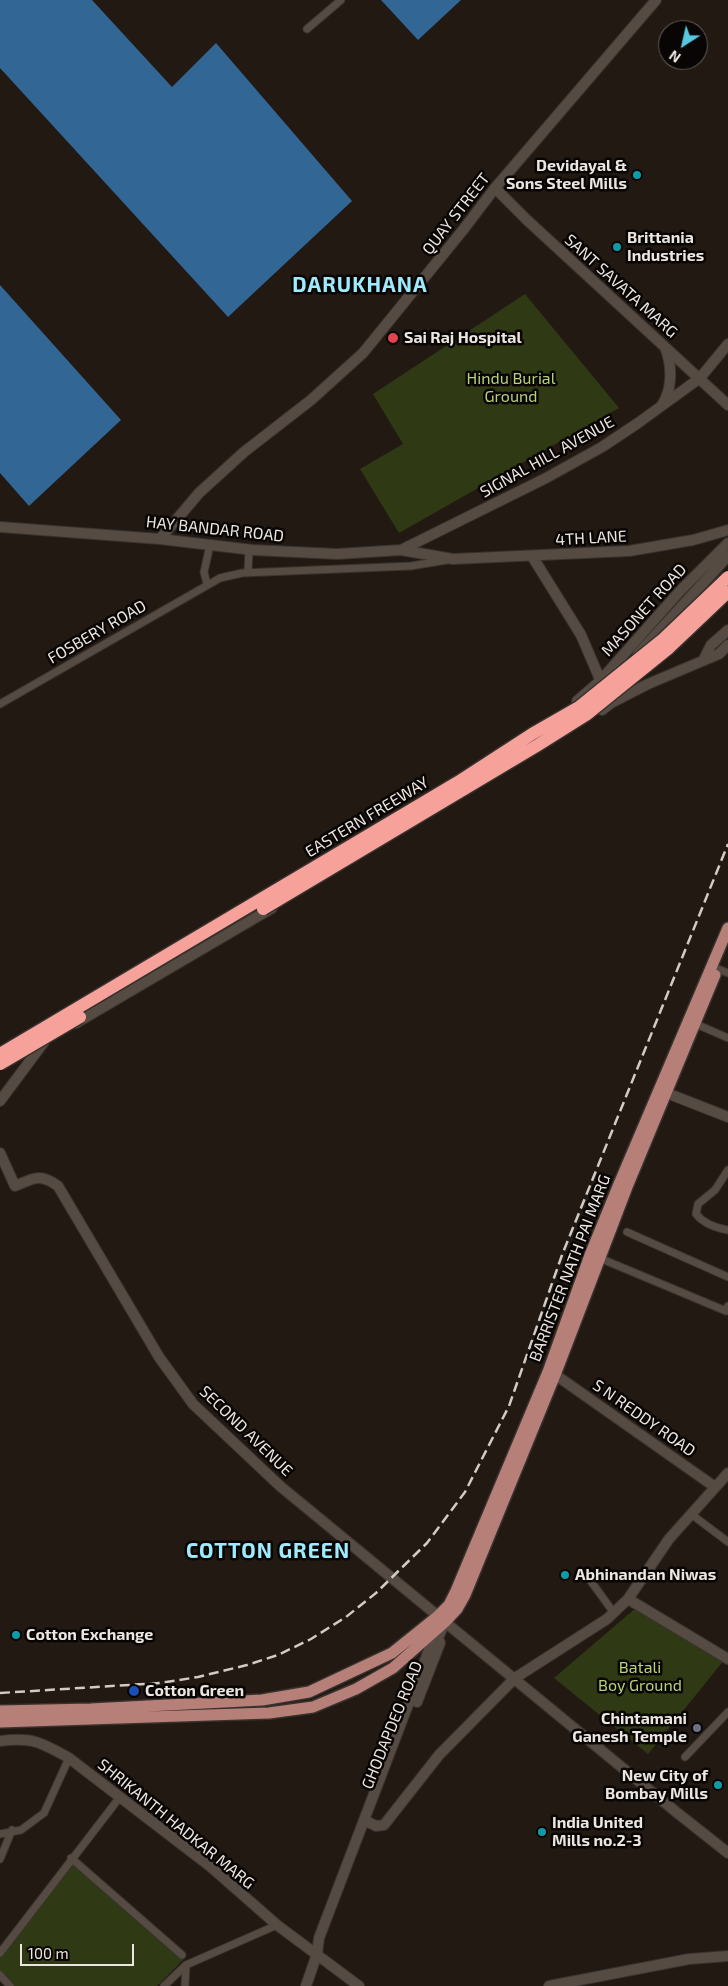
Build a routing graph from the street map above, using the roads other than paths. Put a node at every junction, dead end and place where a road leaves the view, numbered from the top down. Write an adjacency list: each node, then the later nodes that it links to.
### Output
1 (341, 0): 3 (street)
2 (656, 0): 4 (street, QUAY STREET)
3 (307, 29)
4 (495, 188): 6 (street, SANT SAVATA MARG); 12 (street, QUAY STREET)
5 (728, 344): 7 (street, SIGNAL HILL AVENUE)
6 (664, 345): 7 (street, SANT SAVATA MARG); 9 (street)
7 (700, 378): 8 (street, SANT SAVATA MARG); 9 (street, SIGNAL HILL AVENUE)
8 (728, 404)
9 (660, 408): 16 (street, SIGNAL HILL AVENUE)
10 (0, 527): 12 (street, HAY BANDAR ROAD)
11 (728, 530): 17 (street, 4TH LANE)
12 (160, 539): 14 (street, HAY BANDAR ROAD)
13 (728, 543): 27 (street, MASONET ROAD)
14 (210, 545): 15 (street, HAY BANDAR ROAD); 22 (street)
15 (249, 550): 16 (street, HAY BANDAR ROAD); 20 (street)
16 (401, 550): 19 (street, 4TH LANE)
17 (532, 556): 19 (street, 4TH LANE); 27 (street)
18 (728, 556): 28 (street)
19 (453, 559): 20 (street, 4TH LANE)
20 (248, 572): 22 (street, 4TH LANE)
21 (728, 577): 39 (highway, EASTERN FREEWAY, bridge)
22 (207, 584): 29 (street, FOSBERY ROAD)
23 (728, 592): 40 (highway, EASTERN FREEWAY, bridge)
24 (728, 630): 26 (street)
25 (728, 645): 26 (street)
26 (704, 659): 28 (street)
27 (600, 680): 28 (street, MASONET ROAD); 35 (street)
28 (610, 703): 37 (street)
29 (0, 704)
30 (728, 928): 33 (main road, BARRISTER NATH PAI MARG)
31 (728, 946): 32 (main road, BARRISTER NATH PAI MARG)
32 (723, 971): 33 (main road, BARRISTER NATH PAI MARG)
33 (707, 987): 34 (main road, BARRISTER NATH PAI MARG); 42 (main road, BARRISTER NATH PAI MARG)
34 (696, 1024): 36 (street); 42 (main road, BARRISTER NATH PAI MARG)
35 (36, 1028): 37 (street); 38 (street)
36 (728, 1038)
37 (44, 1042): 41 (street); 43 (street)
38 (0, 1049)
39 (0, 1054)
40 (0, 1064)
41 (0, 1069)
42 (663, 1091): 44 (street); 49 (main road, BARRISTER NATH PAI MARG)
43 (0, 1101)
44 (728, 1117)
45 (0, 1153): 60 (street, SECOND AVENUE)
46 (728, 1170): 47 (street)
47 (728, 1230)
48 (627, 1232): 50 (street)
49 (595, 1256): 51 (street); 52 (main road, BARRISTER NATH PAI MARG)
50 (728, 1277)
51 (728, 1306)
52 (552, 1372): 54 (street, S N REDDY ROAD); 60 (main road, BARRISTER NATH PAI MARG)
53 (728, 1473): 54 (street)
54 (715, 1487): 55 (street)
55 (692, 1514): 56 (street); 58 (street)
56 (728, 1542)
57 (590, 1580): 59 (street)
58 (628, 1599): 59 (street); 61 (street)
59 (614, 1613): 62 (street)
60 (442, 1619): 62 (street); 63 (main road); 65 (main road); 70 (street, GHODAPDEO ROAD)
61 (728, 1659)
62 (515, 1678): 70 (street); 73 (street)
63 (0, 1711)
64 (728, 1712): 67 (street)
65 (0, 1722)
66 (0, 1741): 68 (street, SHRIKANTH HADKAR MARG)
67 (685, 1757)
68 (69, 1758): 69 (street, SHRIKANTH HADKAR MARG); 71 (street)
69 (120, 1797): 74 (street); 76 (street, SHRIKANTH HADKAR MARG)
70 (367, 1821): 79 (street, GHODAPDEO ROAD)
71 (12, 1830): 72 (street); 75 (street)
72 (0, 1834)
73 (728, 1852)
74 (71, 1858): 77 (street); 78 (street)
75 (0, 1859)
76 (277, 1925): 79 (street, SHRIKANTH HADKAR MARG); 81 (street)
77 (0, 1954)
78 (182, 1955)
79 (320, 1956): 86 (street); 87 (street); 88 (street, SHRIKANTH HADKAR MARG)
80 (728, 1956): 89 (street)
81 (186, 1965): 83 (street); 85 (street)
82 (0, 1975): 84 (street)
83 (168, 1985)
84 (10, 1986)
85 (185, 1986)
86 (306, 1986)
87 (312, 1986)
88 (359, 1986)
89 (549, 1986)

